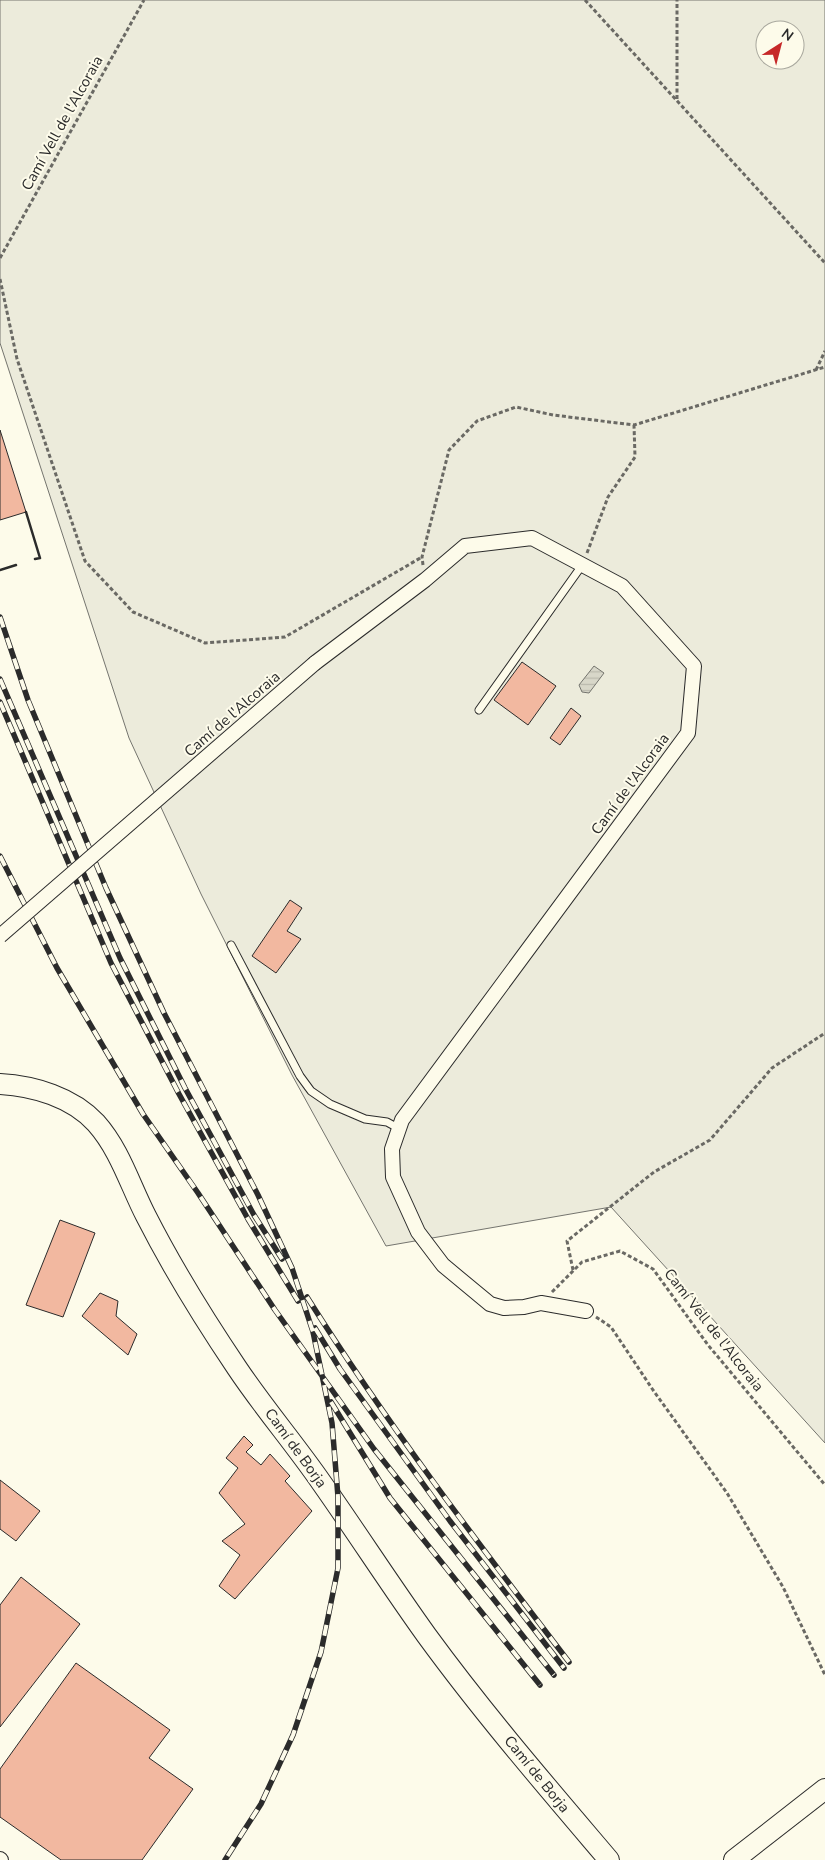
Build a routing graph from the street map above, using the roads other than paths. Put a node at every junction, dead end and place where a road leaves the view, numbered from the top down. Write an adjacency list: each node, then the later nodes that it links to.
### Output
1 (583, 564): 2 (lane); 3 (street, Camí de l'Alcoraia, bridge); 6 (street, Camí de l'Alcoraia)
2 (479, 710)
3 (0, 936)
4 (231, 945): 6 (lane)
5 (0, 1084): 9 (street, Camí de Borja)
6 (398, 1128): 7 (street, Camí de l'Alcoraia)
7 (586, 1311)
8 (825, 1789): 10 (street)
9 (590, 1838): 11 (street, Camí de Borja); 12 (street, Camí de Borja)
10 (748, 1852): 13 (street)
11 (608, 1860)
12 (622, 1860)
13 (734, 1860)

